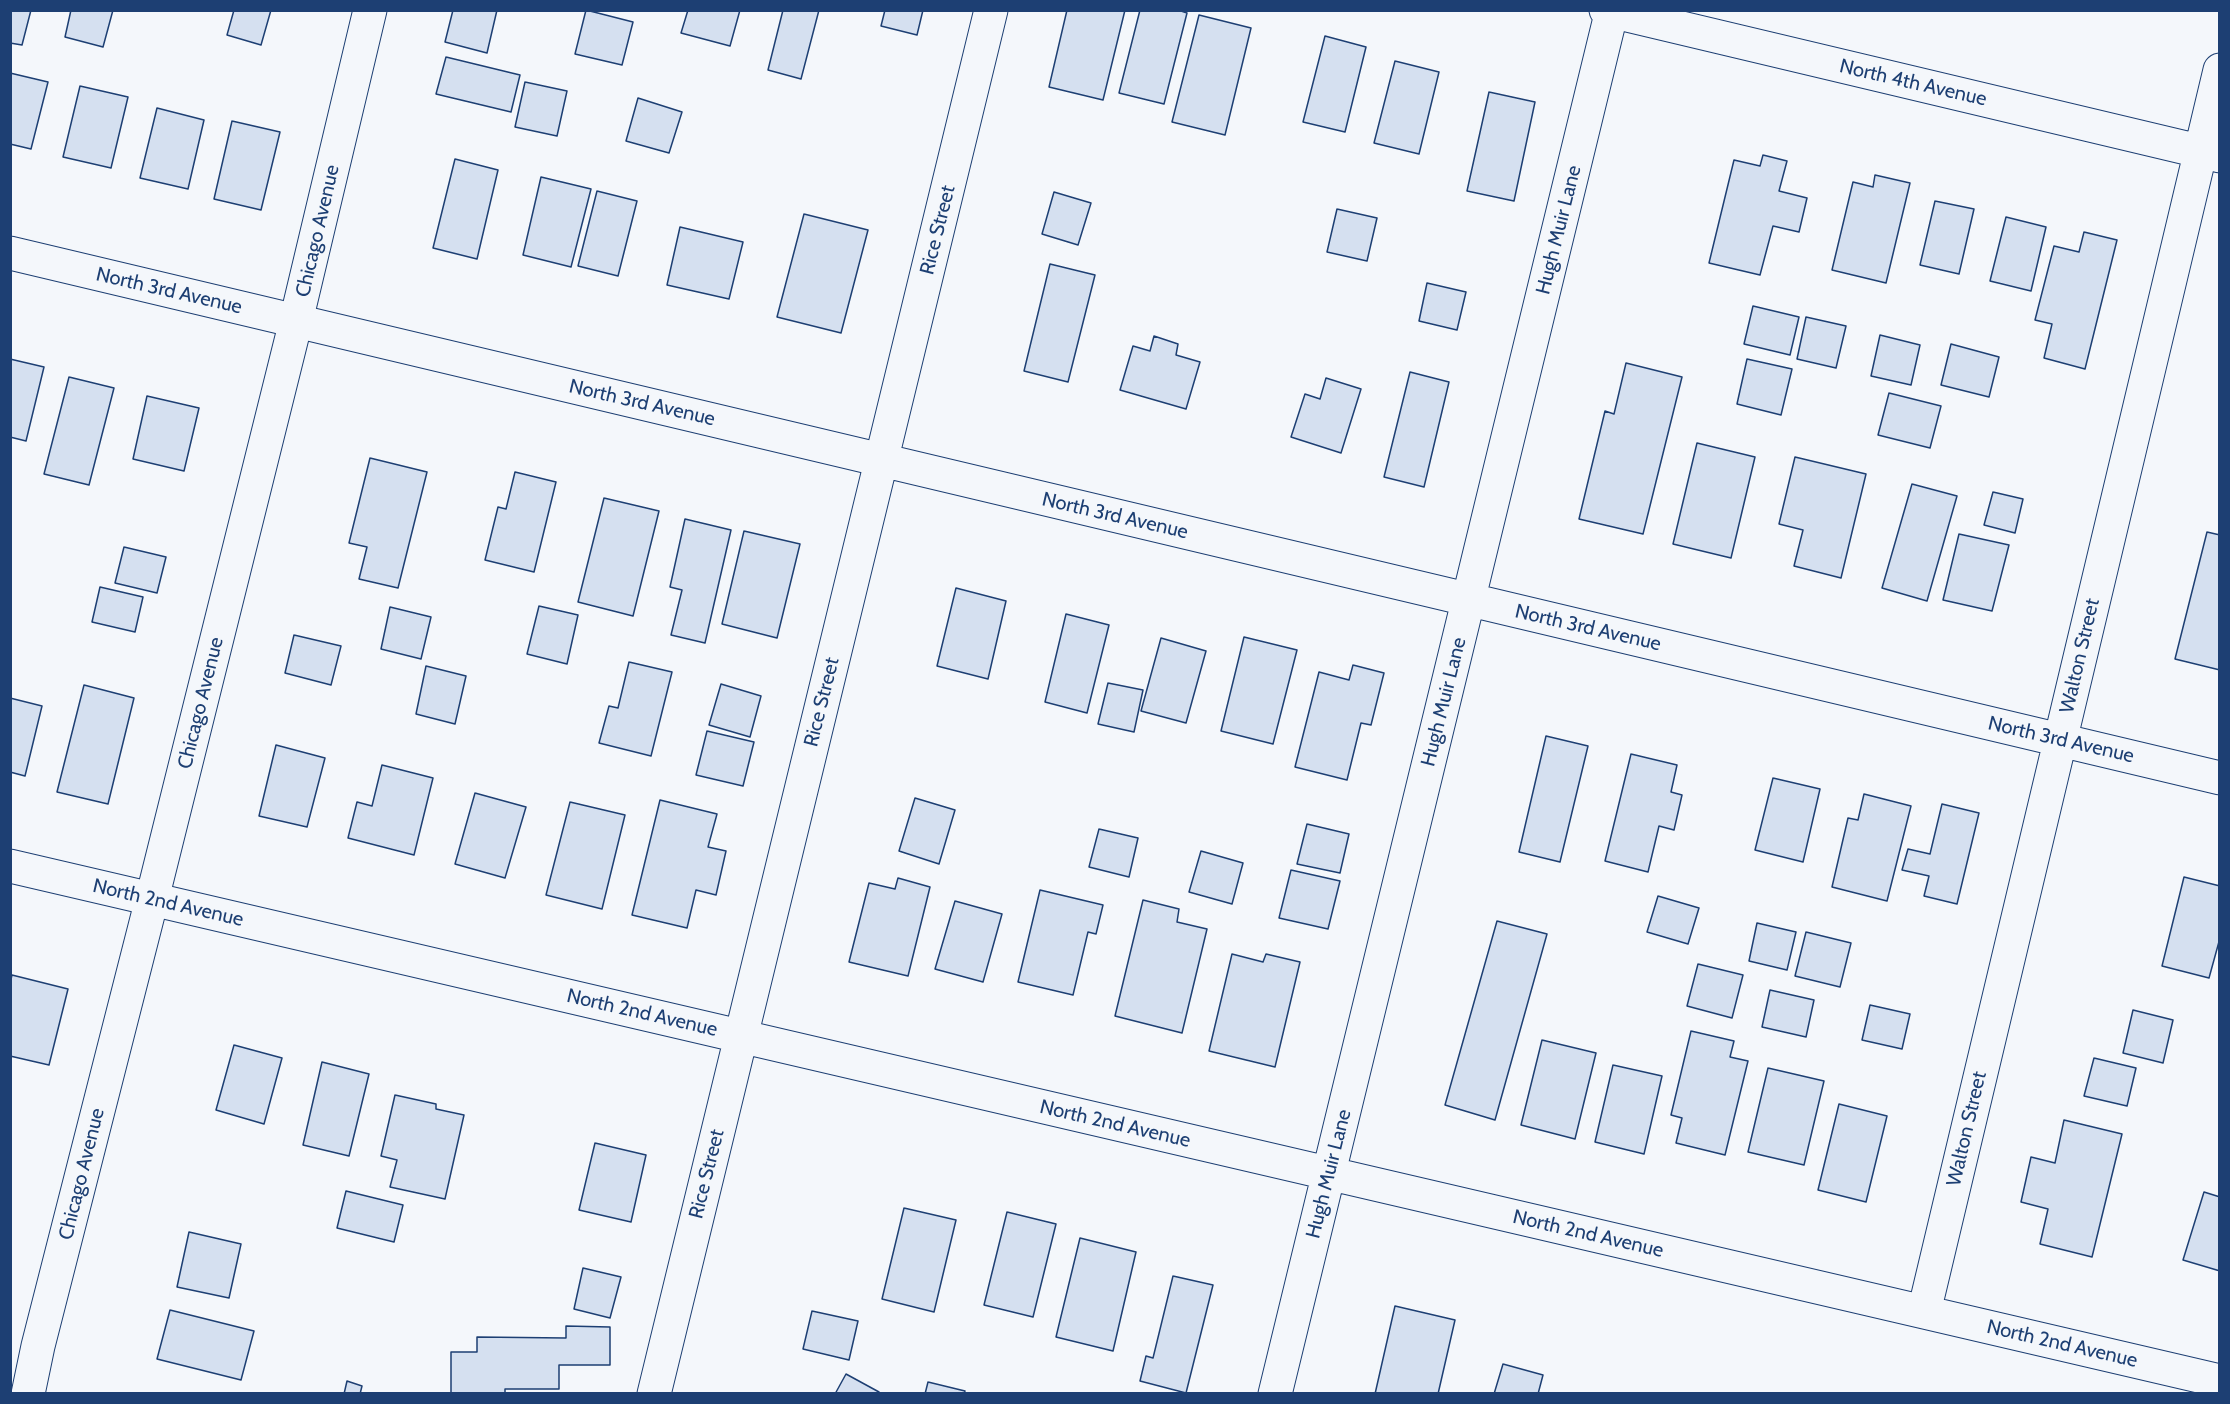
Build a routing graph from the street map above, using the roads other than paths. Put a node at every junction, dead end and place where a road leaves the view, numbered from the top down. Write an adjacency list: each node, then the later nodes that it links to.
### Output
1 (370, 10): 7 (street, Chicago Avenue)
2 (991, 10): 8 (street, Rice Street)
3 (1610, 11): 5 (street, North 4th Avenue); 9 (street, Hugh Muir Lane)
4 (2220, 70): 5 (street, Walton Street)
5 (2210, 153): 10 (street, Walton Street)
6 (10, 253): 7 (street, North 3rd Avenue)
7 (296, 321): 8 (street, North 3rd Avenue); 13 (street, Chicago Avenue)
8 (882, 460): 9 (street, North 3rd Avenue); 14 (street, Rice Street)
9 (1469, 600): 10 (street, North 3rd Avenue); 15 (street, Hugh Muir Lane)
10 (2060, 740): 11 (street, North 3rd Avenue); 16 (street, Walton Street)
11 (2220, 778)
12 (10, 866): 13 (street, North 2nd Avenue)
13 (152, 899): 14 (street, North 2nd Avenue); 18 (street, Chicago Avenue)
14 (740, 1036): 15 (street, North 2nd Avenue); 19 (street, Rice Street)
15 (1329, 1173): 16 (street, North 2nd Avenue); 20 (street, Hugh Muir Lane)
16 (1924, 1312): 17 (street, North 2nd Avenue)
17 (2220, 1381)
18 (28, 1394)
19 (654, 1394)
20 (1275, 1394)

